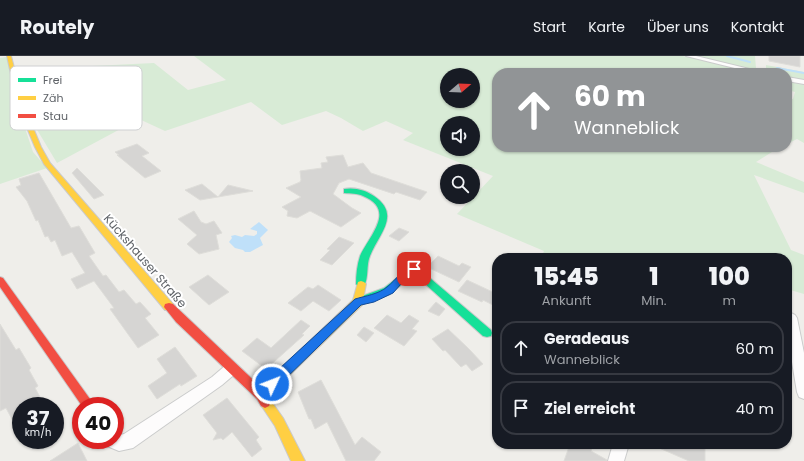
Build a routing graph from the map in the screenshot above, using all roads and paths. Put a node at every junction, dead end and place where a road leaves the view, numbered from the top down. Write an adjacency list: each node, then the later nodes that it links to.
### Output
1 (8, 56): 3 (street, Kückshauser Straße)
2 (689, 56): 4 (street)
3 (11, 66)
4 (741, 68)
5 (792, 80): 6 (street)
6 (804, 82)
7 (31, 130): 13 (street, Kückshauser Straße)
8 (347, 191): 10 (street)
9 (0, 280): 16 (street)
10 (358, 302): 12 (street); 15 (street)
11 (792, 324): 14 (street)
12 (487, 333)
13 (232, 369): 15 (street, Kückshauser Straße); 17 (street)
14 (804, 392)
15 (261, 395): 19 (street, Kückshauser Straße)
16 (83, 397)
17 (124, 443)
18 (620, 449): 20 (street)
19 (298, 461)
20 (616, 461)

